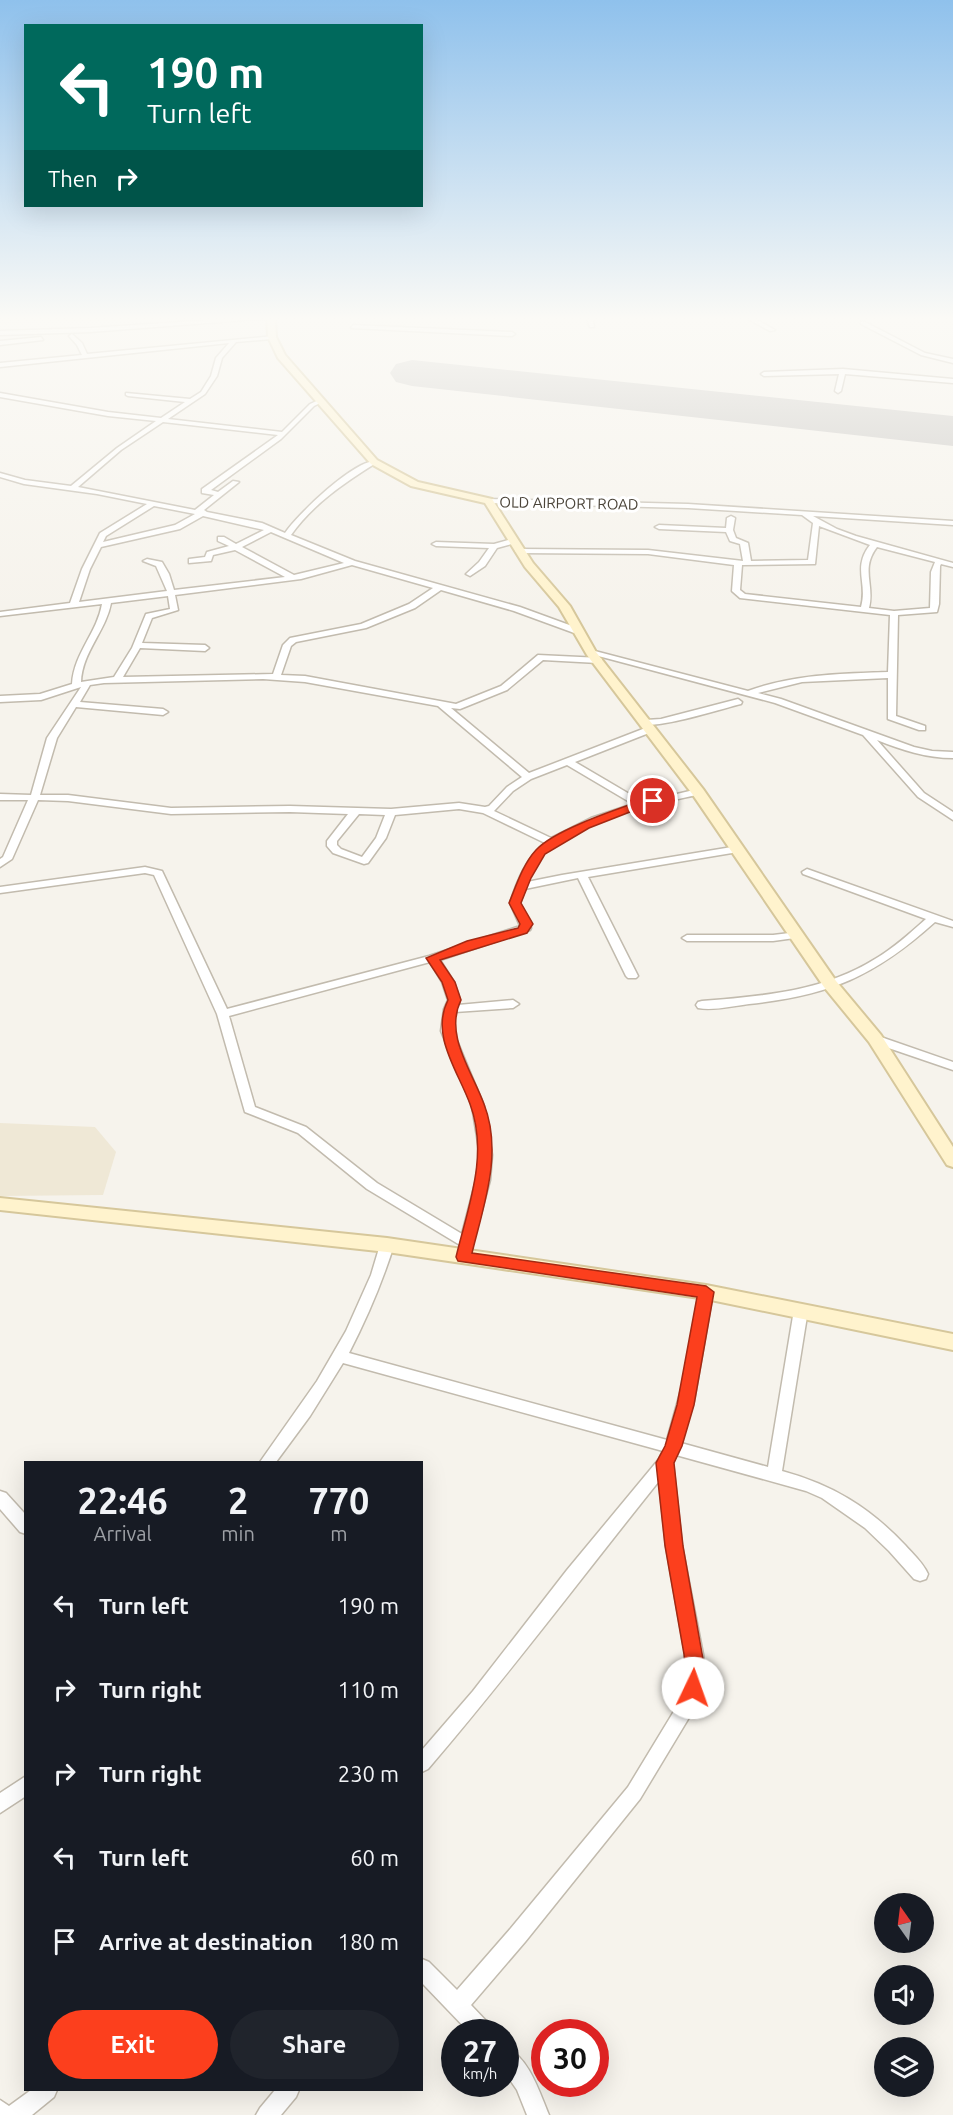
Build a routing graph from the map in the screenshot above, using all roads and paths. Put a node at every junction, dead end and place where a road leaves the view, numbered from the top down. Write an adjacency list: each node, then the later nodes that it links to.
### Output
1 (121, 416): 5 (street)
2 (169, 416): 5 (street)
3 (302, 416): 6 (street)
4 (334, 416): 7 (street, OLD AIRPORT ROAD)
5 (161, 421): 6 (street); 10 (street)
6 (284, 434): 11 (street)
7 (374, 462): 12 (street, OLD AIRPORT ROAD); 24 (street)
8 (0, 474): 10 (street)
9 (235, 482): 11 (street)
10 (73, 489): 13 (street)
11 (219, 494): 15 (street)
12 (489, 501): 14 (street, OLD AIRPORT ROAD); 30 (street)
13 (154, 503): 15 (street); 28 (street)
14 (688, 506): 16 (street, OLD AIRPORT ROAD); 21 (street)
15 (201, 511): 22 (street); 28 (street)
16 (803, 513): 18 (street, OLD AIRPORT ROAD); 19 (street)
17 (731, 518): 23 (street)
18 (953, 523)
19 (816, 524): 26 (street); 35 (street)
20 (659, 527): 21 (street)
21 (682, 528): 23 (street)
22 (272, 529): 24 (street); 31 (street)
23 (729, 530): 35 (street)
24 (287, 535): 36 (street)
25 (221, 539): 31 (street)
26 (876, 543): 34 (street); 44 (street)
27 (436, 544): 29 (street)
28 (100, 545): 43 (street)
29 (494, 546): 30 (street); 38 (street)
30 (516, 546): 35 (street); 47 (street)
31 (236, 547): 33 (street); 39 (street)
32 (147, 561): 41 (street)
33 (192, 561)
34 (939, 561): 37 (street); 45 (street)
35 (742, 562): 44 (street)
36 (352, 563): 39 (street); 40 (street)
37 (953, 565)
38 (470, 574)
39 (293, 578): 41 (street)
40 (440, 587): 47 (street); 52 (street)
41 (172, 592): 42 (street); 48 (street)
42 (107, 600): 43 (street); 55 (street)
43 (74, 604): 46 (street)
44 (864, 610): 45 (street)
45 (894, 613): 51 (street)
46 (0, 614)
47 (580, 632): 50 (street)
48 (137, 645): 49 (street); 53 (street)
49 (205, 648)
50 (594, 656): 56 (street); 60 (street); 62 (street)
51 (891, 675): 56 (street); 63 (street)
52 (276, 677): 53 (street); 60 (street)
53 (118, 679): 54 (street)
54 (88, 682): 55 (street); 59 (street)
55 (76, 685): 57 (street)
56 (750, 693): 64 (street)
57 (0, 699)
58 (738, 702): 62 (street)
59 (74, 704): 61 (street); 69 (street)
60 (442, 706): 67 (street)
61 (163, 712)
62 (648, 726): 66 (street); 68 (street)
63 (921, 728)
64 (866, 733): 65 (street); 75 (street)
65 (953, 755)
66 (568, 762): 67 (street); 71 (street)
67 (528, 777): 72 (street)
68 (698, 792): 71 (street); 77 (street)
69 (34, 796): 70 (street); 73 (street); 78 (street)
70 (0, 797)
71 (640, 804): 76 (street)
72 (485, 810): 74 (street); 76 (street)
73 (355, 812): 74 (street); 74 (street)
74 (391, 812)
75 (953, 817)
76 (553, 843): 81 (street)
77 (738, 849): 80 (street); 85 (street)
78 (0, 864)
79 (807, 872): 83 (street)
80 (582, 875): 81 (street); 88 (street)
81 (521, 887): 87 (street)
82 (0, 890): 93 (street)
83 (933, 918): 84 (street); 89 (street)
84 (953, 924)
85 (798, 935): 86 (street); 89 (street)
86 (687, 938)
87 (433, 958): 92 (street); 93 (street)
88 (632, 976)
89 (831, 984): 91 (street); 94 (street)
90 (513, 1004): 92 (street)
91 (702, 1005)
92 (450, 1009): 99 (street)
93 (223, 1014): 99 (street)
94 (875, 1039): 95 (street); 96 (street)
95 (953, 1066)
96 (953, 1161)
97 (0, 1204): 98 (street)
98 (387, 1245): 99 (street); 103 (street)
99 (465, 1250): 100 (street)
100 (706, 1292): 101 (street); 104 (street)
101 (801, 1310): 102 (street); 106 (street)
102 (953, 1342)
103 (340, 1356): 104 (street); 105 (street)
104 (669, 1455): 106 (street); 110 (street); 114 (street)
105 (269, 1461)
106 (774, 1475): 109 (street)
107 (0, 1498): 108 (street)
108 (24, 1525)
109 (920, 1574)
110 (423, 1762)
111 (24, 1786): 112 (street)
112 (0, 1804)
113 (423, 1971): 114 (street)
114 (458, 2004): 115 (street)
115 (471, 2019)
116 (519, 2075): 123 (street)
117 (46, 2091): 121 (street)
118 (288, 2091): 122 (street)
119 (0, 2111): 120 (street)
120 (3, 2115)
121 (15, 2115)
122 (267, 2115)
123 (538, 2115)

